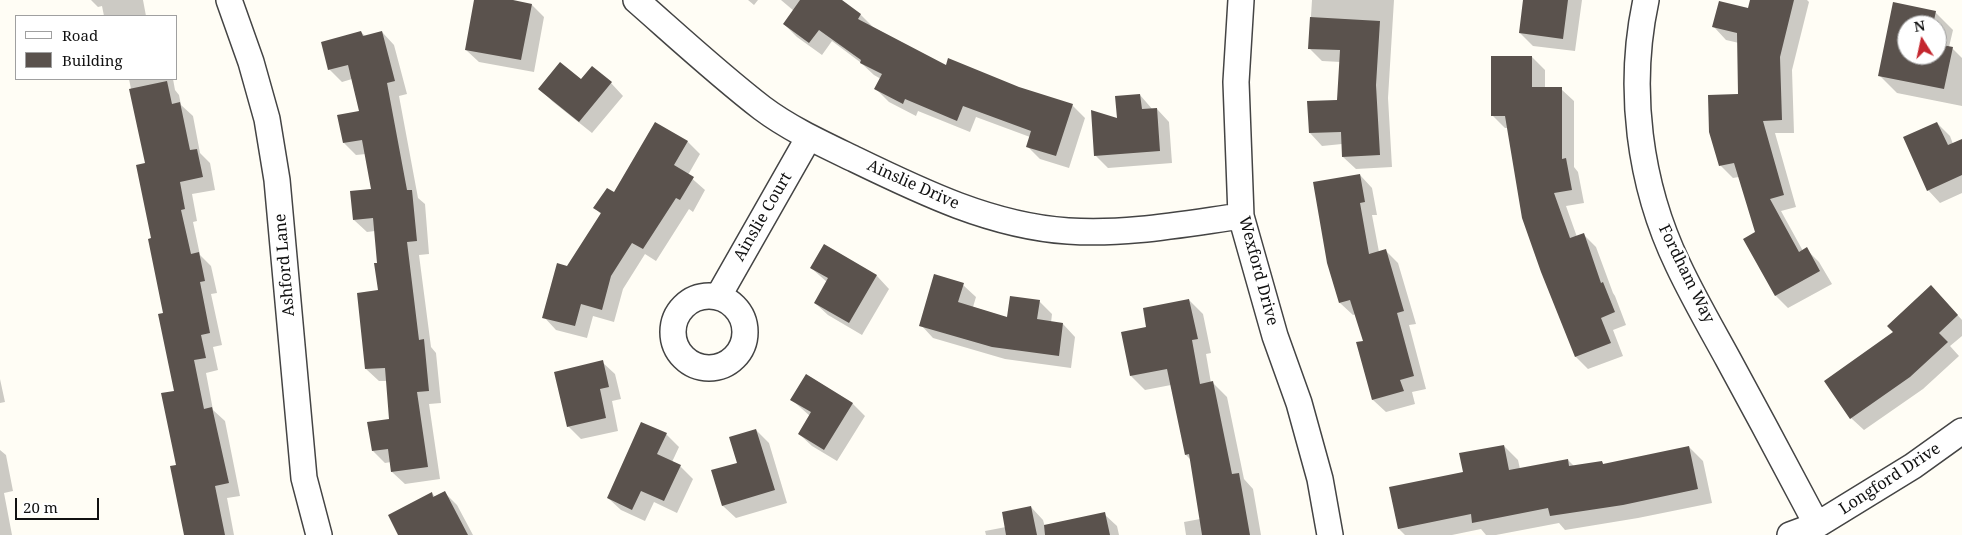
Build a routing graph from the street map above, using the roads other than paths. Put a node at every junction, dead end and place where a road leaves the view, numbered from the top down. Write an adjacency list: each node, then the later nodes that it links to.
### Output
1 (636, 0): 5 (street, Ainslie Drive)
2 (1241, 0): 6 (street, Wexford Drive)
3 (1646, 0): 9 (street, Fordham Way)
4 (232, 1): 10 (street, Ashford Lane)
5 (809, 137): 6 (street, Ainslie Drive); 7 (street, Ainslie Court)
6 (1241, 216): 11 (street, Wexford Drive)
7 (718, 297)
8 (1962, 431): 9 (street, Longford Drive)
9 (1817, 525): 12 (street)
10 (319, 535)
11 (1330, 535)
12 (1790, 535)

